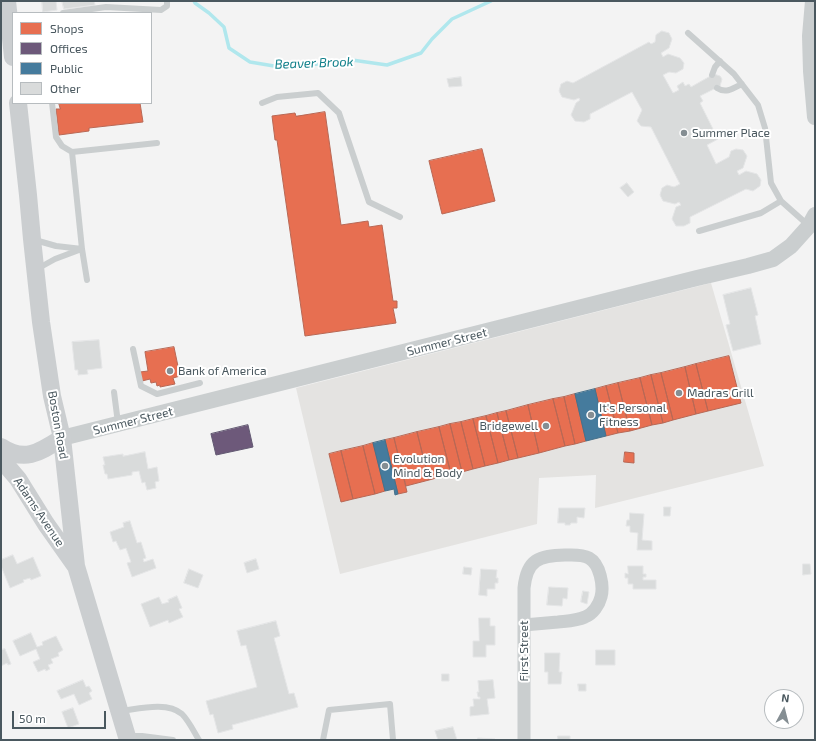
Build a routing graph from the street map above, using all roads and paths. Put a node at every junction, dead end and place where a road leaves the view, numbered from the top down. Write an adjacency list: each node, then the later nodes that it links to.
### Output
1 (7, 1): 6 (main road)
2 (167, 1): 4 (lane)
3 (813, 1): 16 (street)
4 (106, 4): 5 (lane)
5 (68, 12)
6 (11, 20): 8 (main road)
7 (688, 32): 9 (lane)
8 (12, 38)
9 (720, 62): 10 (lane); 11 (lane)
10 (712, 75)
11 (742, 84): 12 (lane); 19 (lane)
12 (718, 88)
13 (262, 103): 20 (lane)
14 (18, 104): 23 (main road, Boston Road)
15 (52, 104): 18 (lane)
16 (815, 117)
17 (157, 143): 18 (lane)
18 (72, 152): 24 (lane)
19 (781, 201): 21 (lane); 22 (lane)
20 (400, 217)
21 (812, 221): 31 (street, Summer Street)
22 (699, 231)
23 (32, 239): 24 (lane); 25 (main road, Boston Road)
24 (82, 249): 25 (lane); 26 (lane)
25 (36, 270): 30 (main road, Boston Road)
26 (86, 280)
27 (134, 349): 28 (lane)
28 (200, 383)
29 (114, 392): 31 (lane)
30 (52, 396): 32 (main road, Boston Road); 34 (main road)
31 (118, 424): 32 (street, Summer Street)
32 (62, 438): 34 (main road); 36 (main road, Boston Road)
33 (1, 447): 34 (main road)
34 (30, 455)
35 (1, 459): 36 (main road, Adams Avenue)
36 (76, 566): 38 (main road, Boston Road)
37 (524, 625): 37 (street, First Street); 44 (street, First Street)
38 (119, 712): 39 (main road, Boston Road); 41 (lane)
39 (127, 738): 40 (lane)
40 (173, 740)
41 (199, 740)
42 (323, 740): 43 (lane)
43 (393, 740)
44 (524, 740)

